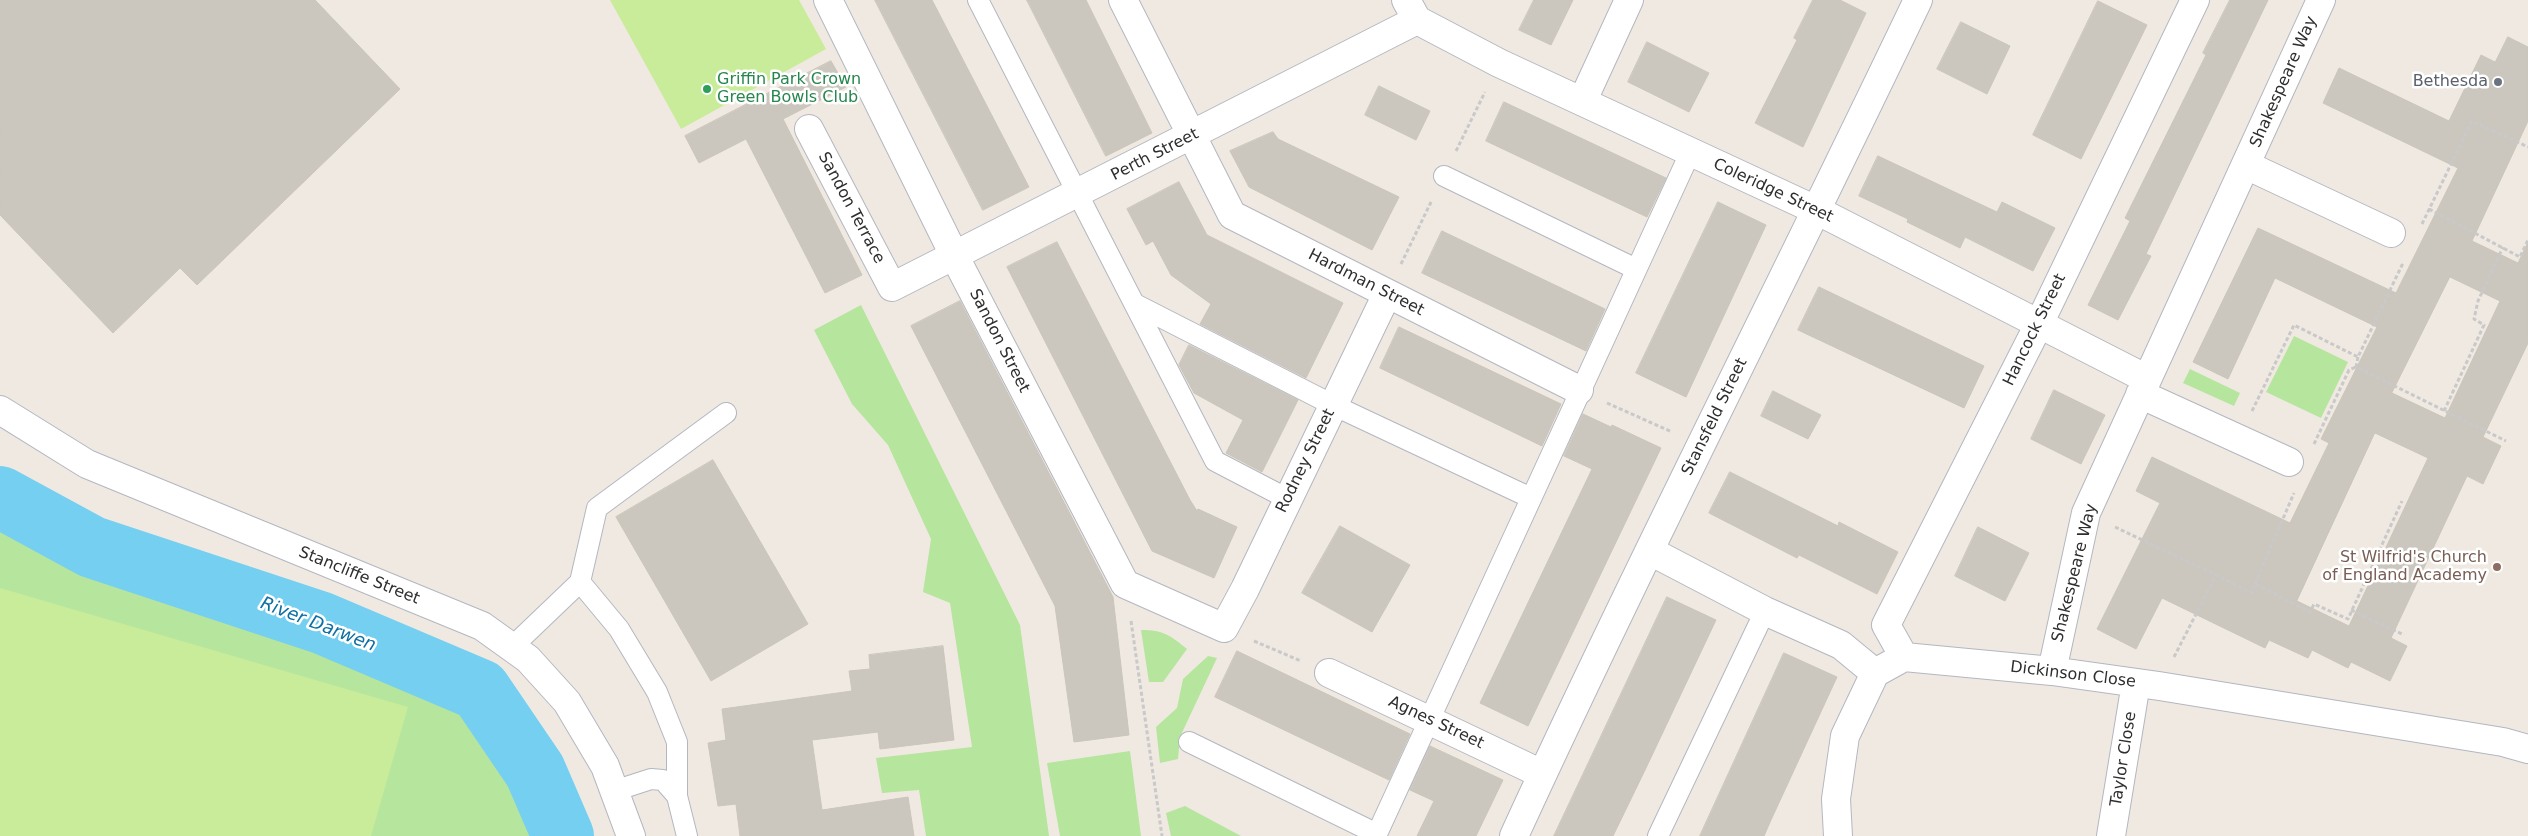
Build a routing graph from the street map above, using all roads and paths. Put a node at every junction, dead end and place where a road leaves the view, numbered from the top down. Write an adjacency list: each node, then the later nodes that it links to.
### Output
1 (828, 0): 23 (street, Sandon Street)
2 (978, 0): 16 (lane)
3 (1123, 0): 11 (street, Hardman Street)
4 (1629, 0): 9 (street)
5 (1918, 0): 18 (street, Stansfeld Street)
6 (2196, 0): 29 (street, Hancock Street)
7 (2322, 0): 14 (street, Shakespeare Way)
8 (1412, 10): 9 (street, Coleridge Street); 11 (street, Perth Street)
9 (1584, 100): 13 (street, Coleridge Street)
10 (809, 129): 26 (street, Sandon Terrace)
11 (1192, 136): 16 (street, Perth Street); 27 (street, Hardman Street)
12 (2528, 147): 17 (path)
13 (1690, 153): 18 (street, Coleridge Street); 25 (lane)
14 (2246, 165): 20 (street, Shakespeare Way); 31 (street, Shakespeare Way)
15 (1444, 176): 25 (lane)
16 (1078, 194): 23 (street, Perth Street); 28 (lane)
17 (2430, 208): 19 (path); 22 (path)
18 (1818, 211): 29 (street, Coleridge Street); 39 (street, Stansfeld Street)
19 (2421, 226)
20 (2391, 233)
21 (2528, 240): 22 (path)
22 (2502, 247): 35 (path)
23 (955, 257): 26 (street, Perth Street); 48 (street, Sandon Street)
24 (2404, 261): 30 (path)
25 (1636, 269): 32 (lane)
26 (892, 287)
27 (1387, 294): 32 (street, Hardman Street); 33 (street, Rodney Street)
28 (1135, 304): 33 (lane); 42 (lane)
29 (2039, 324): 31 (street, Coleridge Street); 54 (street, Hancock Street)
30 (2358, 357): 35 (path); 37 (path)
31 (2143, 387): 37 (street); 44 (street, Shakespeare Way)
32 (1579, 390): 39 (path); 41 (lane)
33 (1333, 406): 41 (lane); 42 (street, Rodney Street)
34 (0, 410): 53 (street, Stancliffe Street)
35 (2444, 412): 38 (path)
36 (726, 413): 47 (lane)
37 (2238, 439): 40 (street)
38 (2506, 441)
39 (1701, 445): 45 (street, Stansfeld Street)
40 (2289, 462)
41 (1531, 498): 59 (lane)
42 (1288, 499): 51 (street, Rodney Street)
43 (2402, 501): 49 (path)
44 (2086, 513): 46 (path); 55 (street, Shakespeare Way)
45 (1650, 551): 50 (street); 62 (street, Stansfeld Street)
46 (2216, 575): 49 (path); 58 (path)
47 (580, 582): 53 (lane); 64 (lane)
48 (1125, 584): 51 (street); 68 (path)
49 (2351, 610): 52 (path)
50 (1765, 611): 57 (street); 70 (lane)
51 (1224, 628): 56 (path)
52 (2404, 636)
53 (512, 647): 63 (street, Stancliffe Street)
54 (1904, 657): 55 (street, Dickinson Close); 57 (street)
55 (2052, 671): 58 (street, Dickinson Close)
56 (1329, 673): 59 (street, Agnes Street)
57 (1875, 673): 71 (street)
58 (2148, 684): 61 (street, Dickinson Close); 72 (street, Taylor Close)
59 (1430, 720): 62 (street, Agnes Street); 65 (lane)
60 (1189, 742): 65 (lane)
61 (2528, 748)
62 (1542, 774): 69 (street, Stansfeld Street)
63 (614, 791): 64 (lane); 66 (street, Stancliffe Street)
64 (677, 796): 67 (lane)
65 (1376, 835)
66 (631, 836)
67 (687, 836)
68 (1162, 836)
69 (1514, 836)
70 (1658, 836)
71 (1838, 836)
72 (2111, 836)

